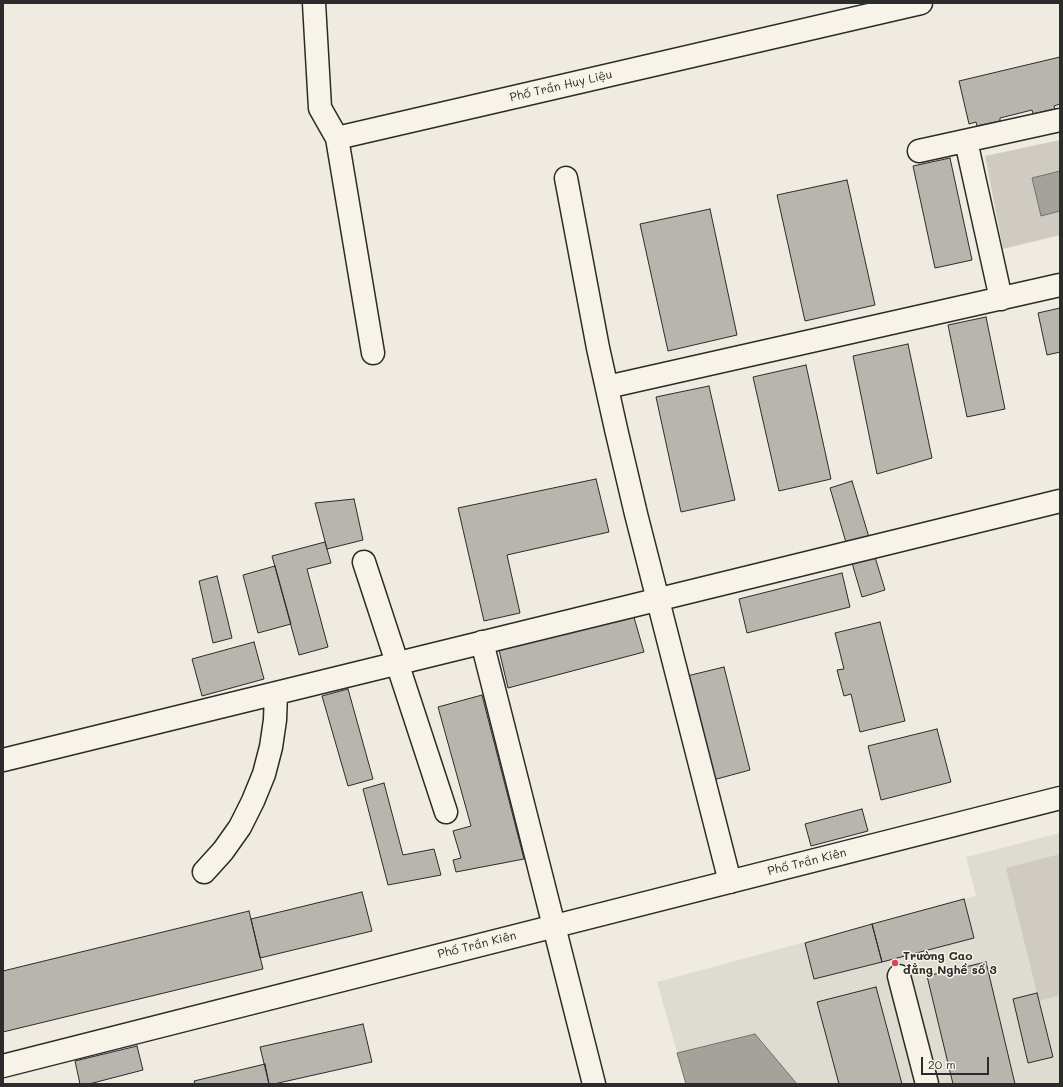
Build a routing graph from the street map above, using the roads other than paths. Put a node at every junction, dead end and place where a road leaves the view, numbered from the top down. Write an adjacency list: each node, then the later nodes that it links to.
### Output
1 (314, 3): 4 (street)
2 (921, 3): 4 (street, Phố Trần Huy Liệu)
3 (1060, 120): 5 (street)
4 (337, 138): 10 (street)
5 (966, 140): 6 (street); 9 (street)
6 (919, 151)
7 (566, 178): 11 (street)
8 (1060, 285): 9 (street)
9 (1001, 299): 11 (street)
10 (373, 353)
11 (607, 387): 14 (street)
12 (1060, 500): 14 (street)
13 (364, 562): 16 (street)
14 (658, 599): 15 (street); 22 (street)
15 (482, 642): 16 (street); 23 (street)
16 (397, 663): 17 (street); 20 (street)
17 (276, 693): 18 (street); 21 (street)
18 (3, 760)
19 (1060, 798): 22 (street, Phố Trần Kiên)
20 (446, 812)
21 (204, 872)
22 (730, 882): 23 (street, Phố Trần Kiên)
23 (553, 926): 25 (street, Phố Trần Kiên); 26 (street)
24 (899, 976): 27 (street)
25 (3, 1066)
26 (594, 1084)
27 (927, 1084)

